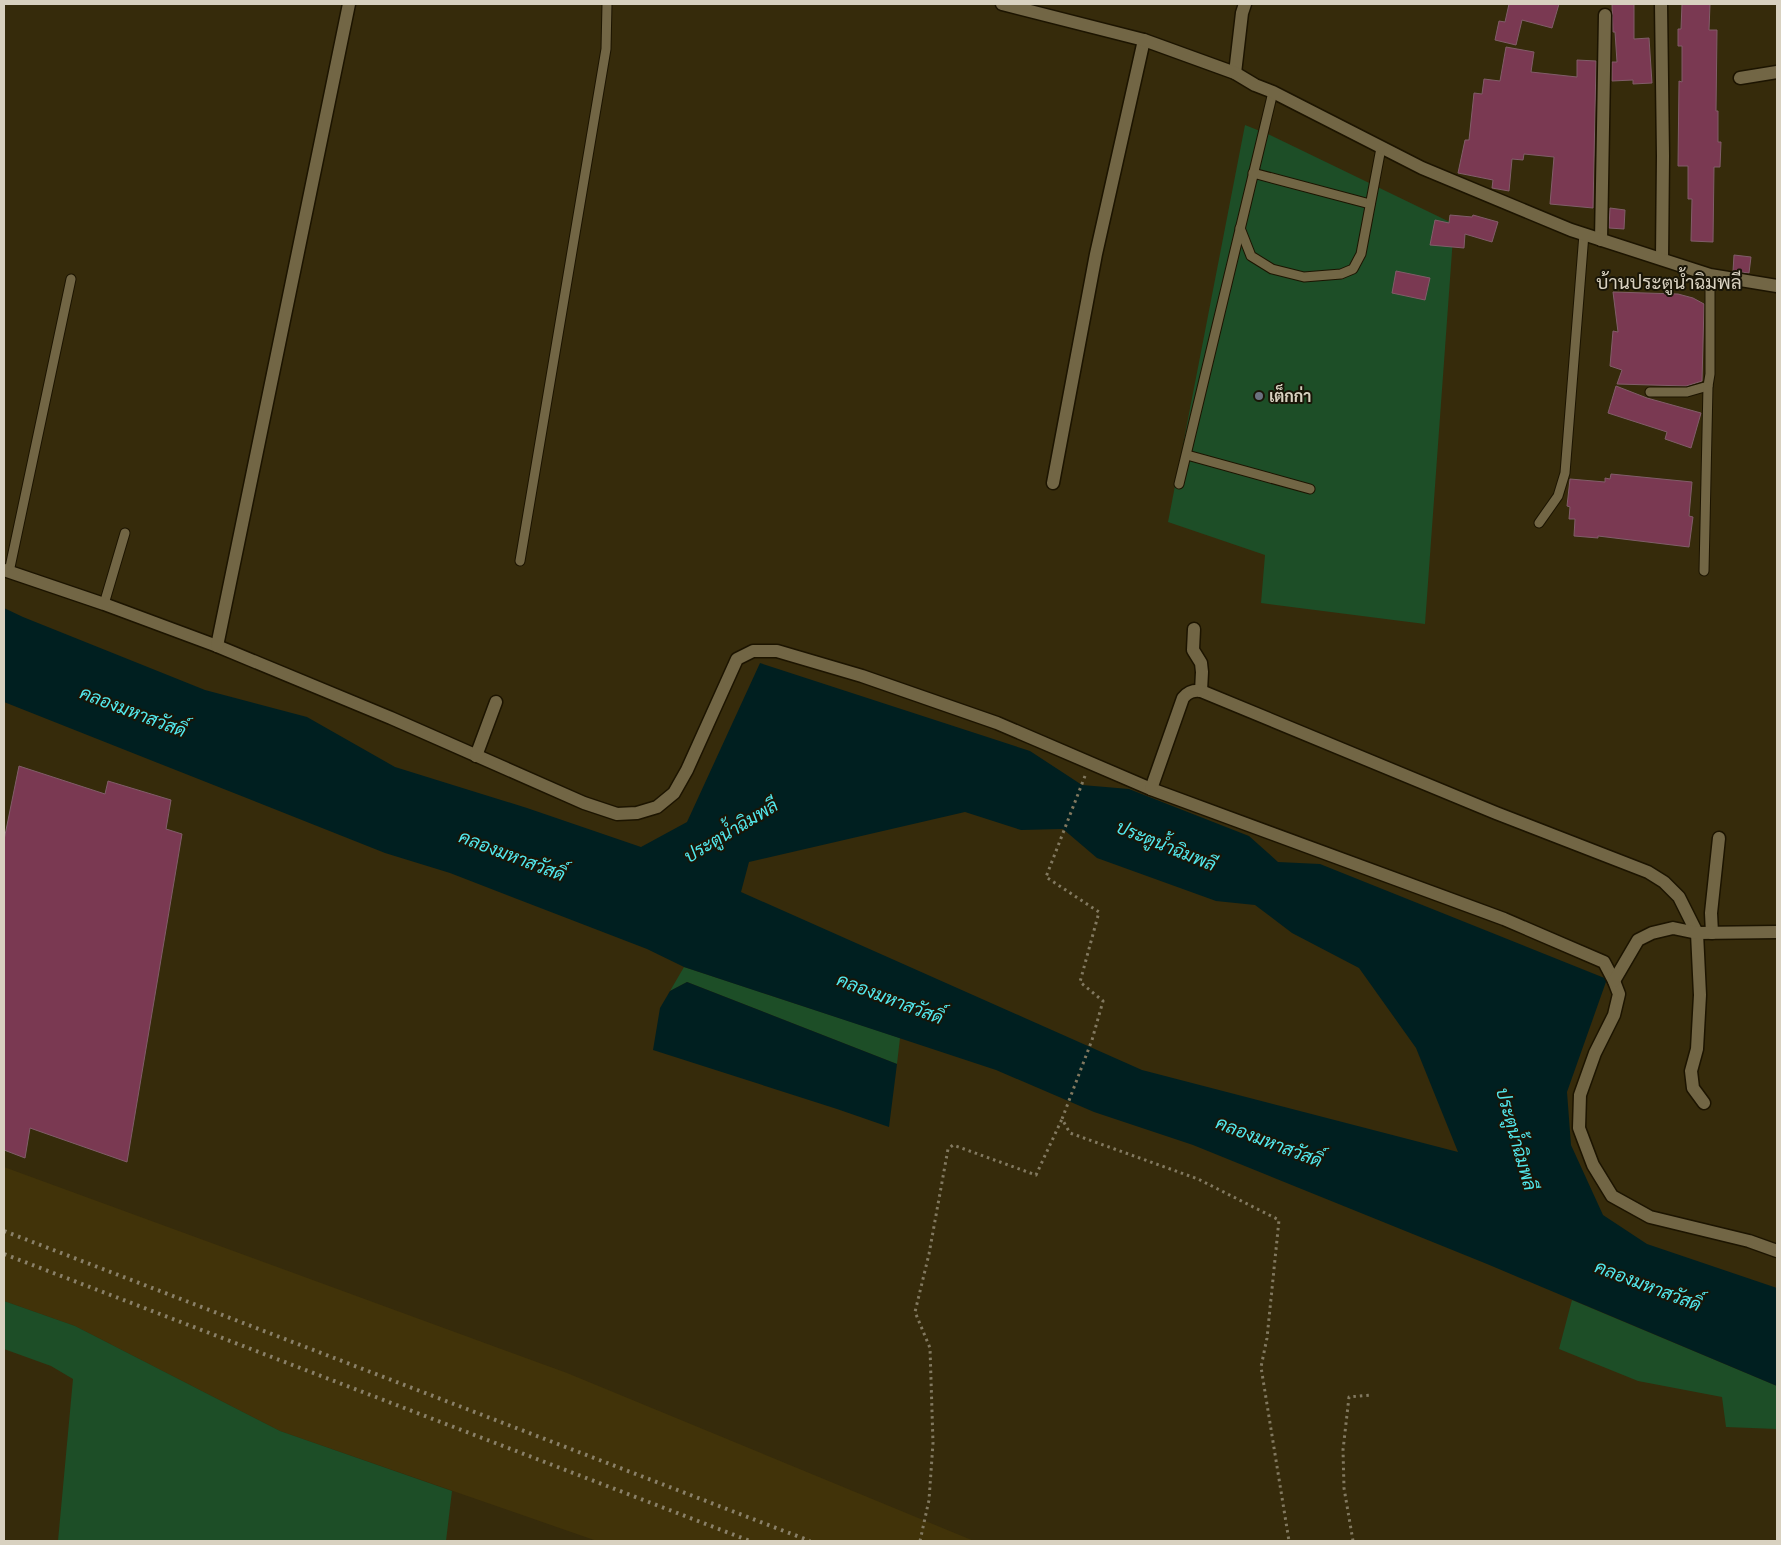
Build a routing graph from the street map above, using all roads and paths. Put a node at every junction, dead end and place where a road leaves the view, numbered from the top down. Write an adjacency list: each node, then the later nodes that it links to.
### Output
1 (348, 4): 35 (street)
2 (607, 4): 30 (lane)
3 (1002, 4): 7 (street)
4 (1245, 4): 9 (street)
5 (1661, 4): 18 (street)
6 (1605, 15): 17 (street)
7 (1144, 40): 9 (street); 25 (street)
8 (1777, 72): 10 (street)
9 (1235, 73): 11 (street)
10 (1740, 78)
11 (1273, 92): 12 (street); 13 (lane)
12 (1381, 148): 14 (lane); 16 (street)
13 (1253, 173): 14 (lane); 15 (lane)
14 (1370, 204): 15 (lane)
15 (1240, 228): 24 (lane)
16 (1584, 234): 17 (street); 28 (lane)
17 (1601, 240): 18 (street)
18 (1662, 259): 19 (street)
19 (1710, 275): 21 (street); 22 (lane)
20 (71, 279): 31 (lane)
21 (1777, 286)
22 (1708, 386): 23 (lane); 32 (lane)
23 (1650, 392)
24 (1187, 455): 26 (lane); 27 (lane)
25 (1053, 483)
26 (1179, 484)
27 (1310, 489)
28 (1540, 523)
29 (125, 533): 33 (lane)
30 (520, 561)
31 (6, 571): 33 (street)
32 (1704, 571)
33 (104, 604): 35 (street)
34 (1194, 629): 36 (street)
35 (217, 646): 38 (street)
36 (1201, 691): 40 (street); 44 (street)
37 (496, 702): 38 (street)
38 (476, 756): 40 (street)
39 (1085, 778): 47 (path)
40 (1151, 789): 45 (street)
41 (1719, 838): 42 (street)
42 (1712, 932): 43 (street); 44 (street)
43 (1777, 932)
44 (1697, 933): 45 (street); 46 (street)
45 (1614, 981): 48 (street)
46 (1704, 1103)
47 (1062, 1119): 50 (path); 51 (path)
48 (1777, 1251)
49 (1371, 1395): 52 (path)
50 (920, 1541)
51 (1289, 1541)
52 (1352, 1541)

